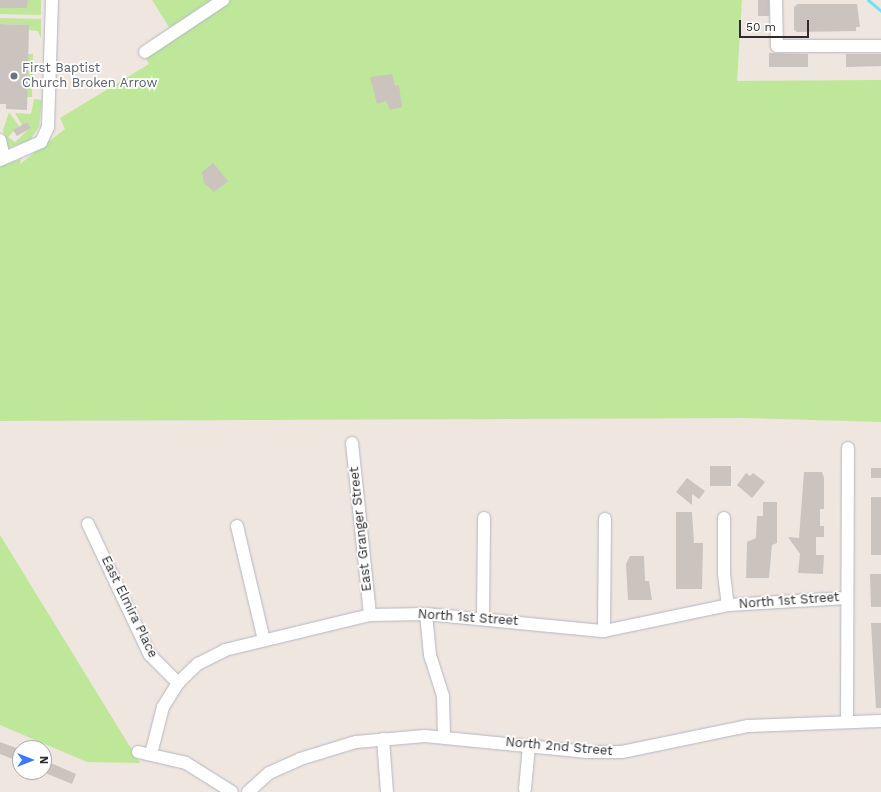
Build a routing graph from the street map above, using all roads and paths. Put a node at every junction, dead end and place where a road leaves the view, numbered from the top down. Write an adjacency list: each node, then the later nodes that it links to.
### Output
1 (52, 0): 7 (street)
2 (223, 0): 5 (street)
3 (776, 0): 4 (street)
4 (881, 46)
5 (145, 52)
6 (0, 140): 7 (street)
7 (2, 159)
8 (352, 442): 18 (street, East Granger Street)
9 (848, 448): 15 (street)
10 (484, 518): 19 (street)
11 (724, 518): 16 (street)
12 (605, 519): 20 (street)
13 (88, 524): 22 (street, East Elmira Place)
14 (237, 526): 21 (street)
15 (847, 598): 16 (street, North 1st Street); 23 (street)
16 (728, 605): 20 (street, North 1st Street)
17 (426, 614): 18 (street, North 1st Street); 19 (street, North 1st Street); 25 (street)
18 (370, 615): 21 (street, North 1st Street)
19 (483, 618): 20 (street, North 1st Street)
20 (604, 631)
21 (264, 640): 22 (street, North 1st Street)
22 (178, 683): 29 (street, North 1st Street)
23 (847, 721): 24 (street, North 2nd Street); 27 (street, North 2nd Street)
24 (881, 721)
25 (444, 737): 26 (street, North 2nd Street); 27 (street, North 2nd Street)
26 (383, 739): 32 (street, North 2nd Street); 33 (street)
27 (529, 746): 30 (street)
28 (138, 752): 29 (street)
29 (151, 754): 31 (street)
30 (525, 789)
31 (232, 792)
32 (248, 792)
33 (387, 792)

